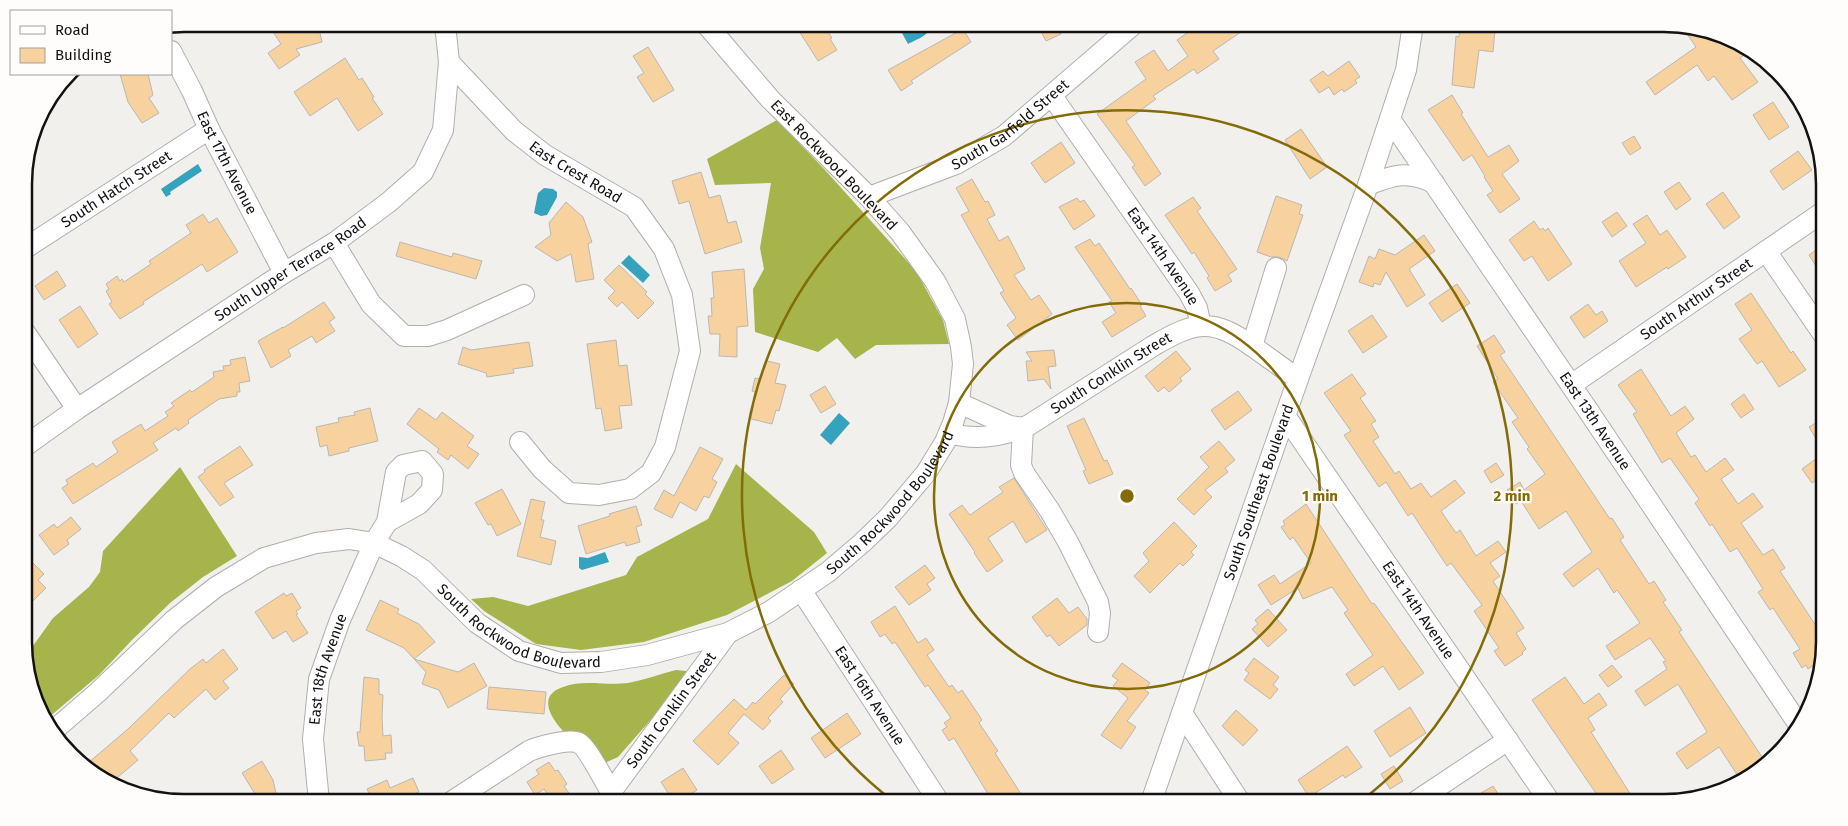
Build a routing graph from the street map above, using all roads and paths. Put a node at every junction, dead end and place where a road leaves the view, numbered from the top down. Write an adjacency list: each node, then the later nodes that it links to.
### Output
1 (447, 32): 6 (street, South Upper Terrace Road)
2 (713, 32): 12 (street, East Rockwood Boulevard)
3 (1125, 32): 7 (street, South Garfield Street)
4 (1411, 32): 8 (street, South Southeast Boulevard)
5 (172, 53): 9 (street, East 17th Avenue)
6 (449, 62): 15 (street, South Upper Terrace Road); 32 (street, East Crest Road)
7 (1052, 96): 12 (street, South Garfield Street); 21 (street, East 14th Avenue)
8 (1390, 118): 10 (street, East 13th Avenue); 11 (street, South Southeast Boulevard)
9 (209, 129): 14 (street, South Hatch Street); 18 (street, East 17th Avenue)
10 (1434, 183): 11 (street); 25 (street, East 13th Avenue)
11 (1368, 185): 24 (street, South Southeast Boulevard)
12 (869, 197): 26 (street, East Rockwood Boulevard)
13 (1816, 217): 16 (street, South Arthur Street)
14 (33, 243)
15 (334, 243): 18 (street, South Upper Terrace Road); 19 (street)
16 (1766, 251): 20 (street); 25 (street, South Arthur Street)
17 (1276, 268): 23 (street)
18 (284, 274): 27 (street, South Upper Terrace Road)
19 (524, 295)
20 (1816, 324)
21 (1201, 326): 23 (street); 29 (street, South Conklin Street)
22 (33, 344): 27 (street)
23 (1252, 346): 24 (street)
24 (1298, 380): 28 (street, South Southeast Boulevard)
25 (1571, 384): 39 (street, East 13th Avenue)
26 (959, 403): 29 (street); 30 (street, South Rockwood Boulevard)
27 (76, 409): 31 (street, South Upper Terrace Road)
28 (1286, 417): 38 (street, South Southeast Boulevard); 41 (street, East 14th Avenue)
29 (1023, 428): 30 (street, South Conklin Street); 36 (street)
30 (949, 434): 35 (street, South Rockwood Boulevard)
31 (32, 441)
32 (520, 442)
33 (387, 522): 34 (street, East 18th Avenue)
34 (374, 543): 37 (street, South Rockwood Boulevard); 40 (street, South Rockwood Boulevard); 47 (street, East 18th Avenue)
35 (801, 590): 37 (street, South Rockwood Boulevard); 42 (street, East 16th Avenue)
36 (1098, 632)
37 (728, 633): 50 (street, South Conklin Street)
38 (1182, 713): 43 (street, South Southeast Boulevard); 44 (street)
39 (1794, 718)
40 (59, 726)
41 (1508, 740): 45 (street); 46 (street, East 14th Avenue)
42 (933, 793)
43 (1155, 793)
44 (1234, 793)
45 (1428, 793)
46 (1544, 793)
47 (318, 794)
48 (464, 794): 49 (street, South Conklin Street)
49 (613, 794)
50 (617, 794)

